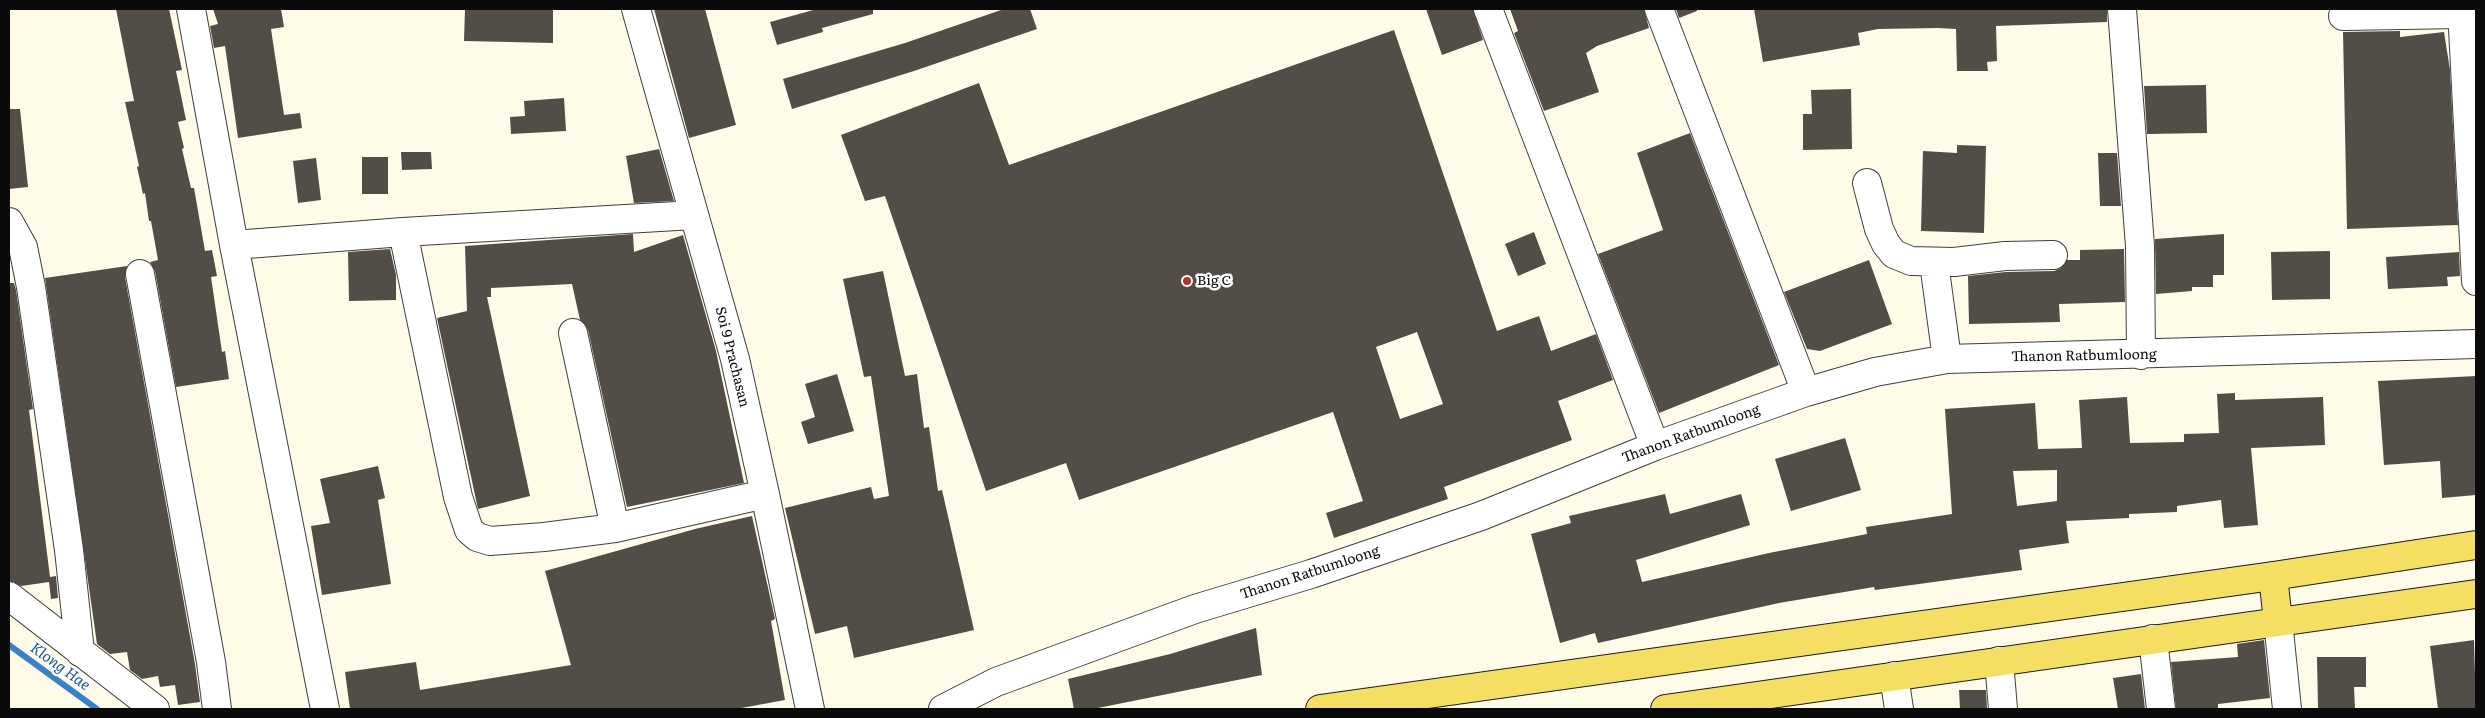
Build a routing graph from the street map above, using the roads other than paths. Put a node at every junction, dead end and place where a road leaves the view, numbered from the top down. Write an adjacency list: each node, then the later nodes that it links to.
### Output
1 (191, 9): 12 (street)
2 (636, 9): 9 (street, Soi 9 Prachasan)
3 (1488, 9): 22 (street)
4 (1659, 9): 21 (street)
5 (2122, 9): 19 (street)
6 (2462, 12): 7 (street); 16 (street)
7 (2342, 16)
8 (1867, 183): 14 (street)
9 (694, 215): 11 (street); 23 (street, Soi 9 Prachasan)
10 (9, 222): 31 (street)
11 (403, 232): 12 (street); 24 (street)
12 (234, 244): 36 (street)
13 (2053, 256): 14 (street)
14 (1934, 263): 20 (street)
15 (140, 274): 35 (street)
16 (2476, 281)
17 (573, 333): 24 (street)
18 (2476, 344): 19 (street, Thanon Ratbumloong)
19 (2141, 355): 20 (street, Thanon Ratbumloong)
20 (1948, 359): 21 (street, Thanon Ratbumloong)
21 (1806, 392): 22 (street, Thanon Ratbumloong)
22 (1655, 446): 38 (street, Thanon Ratbumloong)
23 (765, 494): 24 (street); 37 (street, Soi 9 Prachasan)
24 (615, 528)
25 (2476, 545): 26 (main road)
26 (2273, 576): 29 (main road); 39 (main road)
27 (2476, 594): 29 (main road)
28 (9, 596): 31 (street)
29 (2278, 621): 30 (main road); 44 (street)
30 (2153, 639): 32 (main road); 43 (street)
31 (80, 652): 34 (street)
32 (2000, 661): 33 (main road); 42 (street)
33 (1894, 676): 40 (main road); 41 (street)
34 (155, 709)
35 (217, 709)
36 (325, 709)
37 (810, 709)
38 (943, 709)
39 (1320, 709)
40 (1664, 709)
41 (1899, 709)
42 (2003, 709)
43 (2161, 709)
44 (2287, 709)

